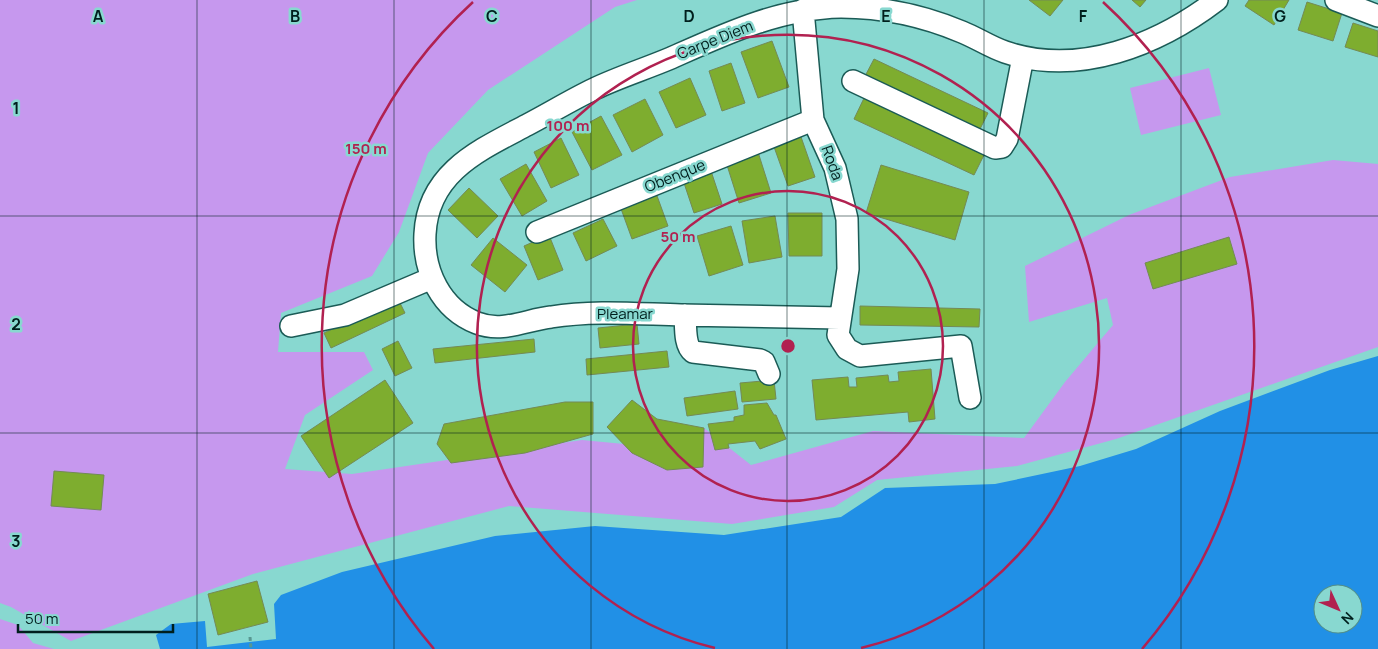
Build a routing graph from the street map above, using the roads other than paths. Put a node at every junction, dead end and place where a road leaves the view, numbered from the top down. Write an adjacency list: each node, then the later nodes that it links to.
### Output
1 (1217, 0): 5 (street, Carpe Diem)
2 (1336, 0): 4 (street)
3 (803, 10): 5 (street, Carpe Diem); 7 (street, Roda); 9 (street, Carpe Diem)
4 (1378, 16)
5 (1023, 57): 6 (street)
6 (852, 81)
7 (813, 120): 8 (street, Obenque); 11 (street, Roda)
8 (537, 232)
9 (432, 278): 10 (street, Pleamar); 12 (street)
10 (685, 315): 11 (street, Pleamar); 13 (street)
11 (840, 318): 14 (street, Roda)
12 (291, 326)
13 (769, 374)
14 (970, 398)

